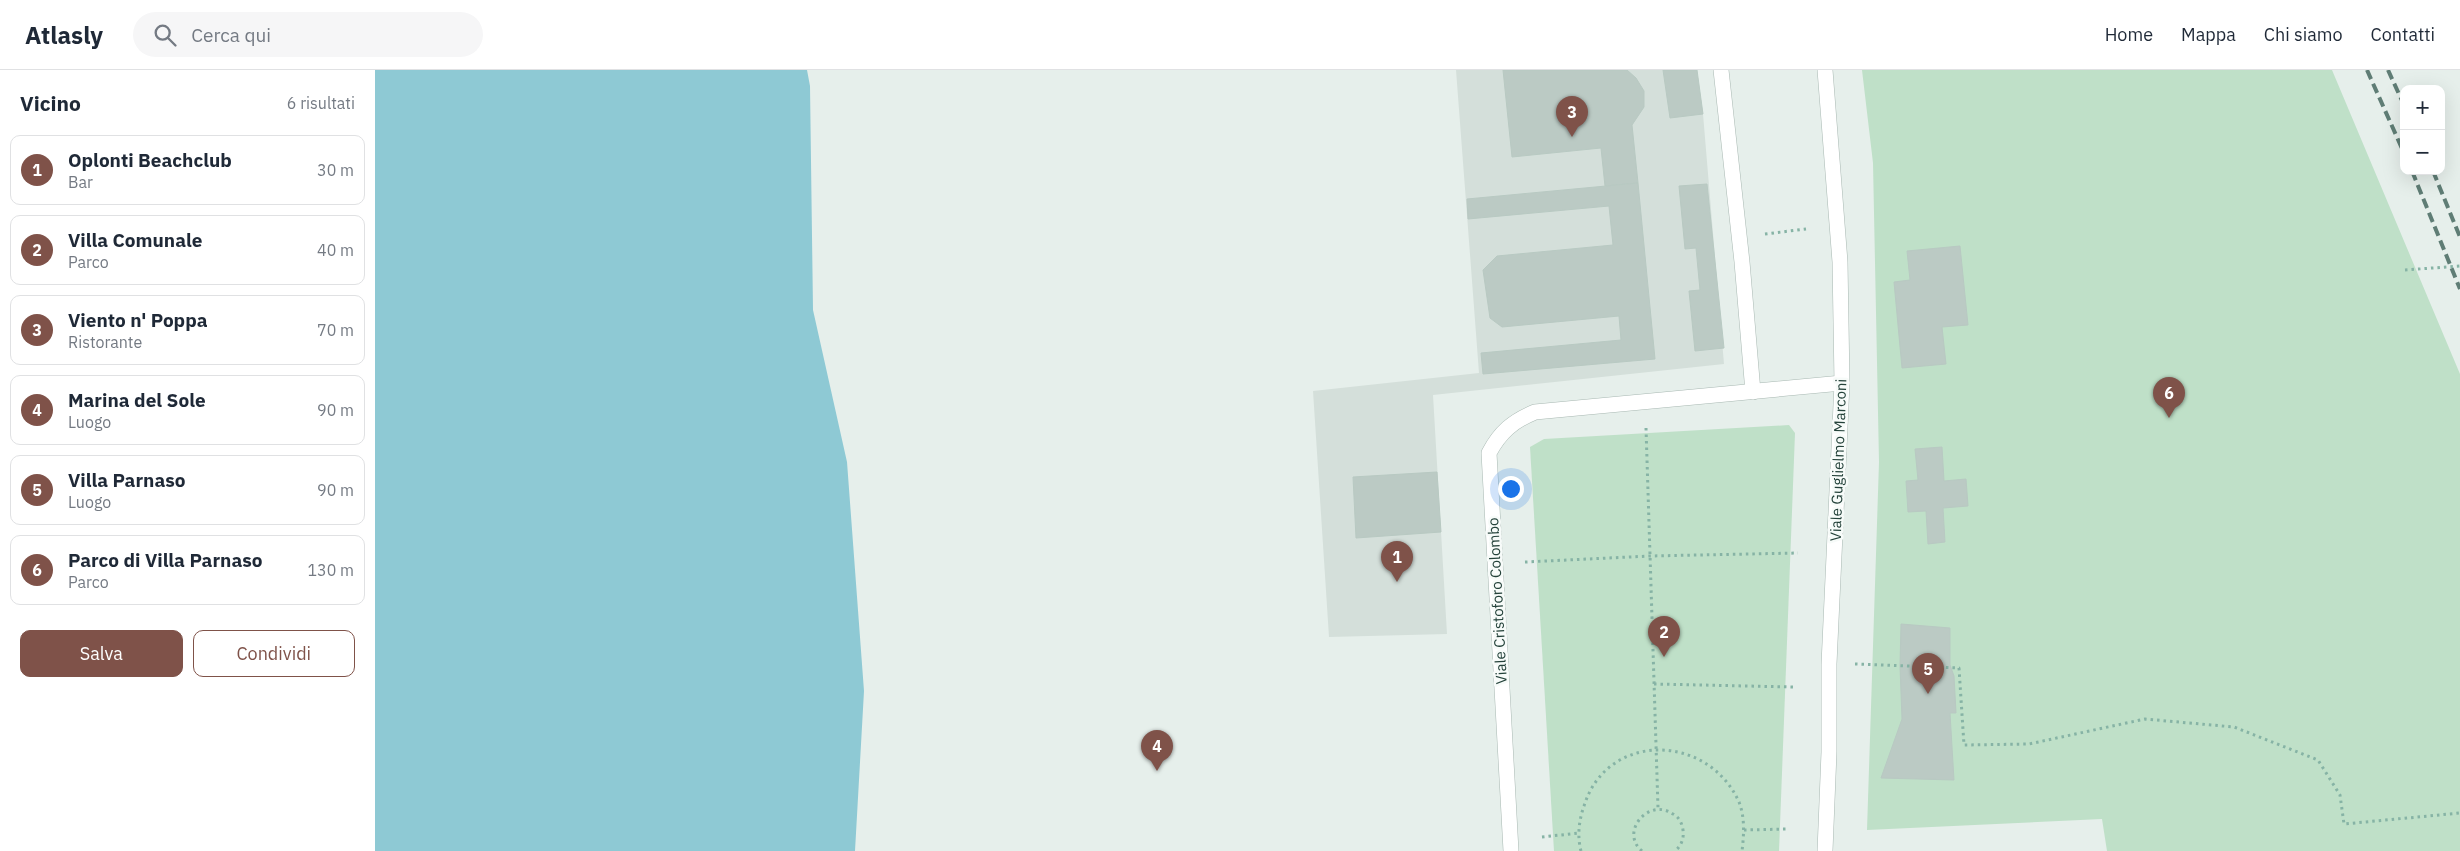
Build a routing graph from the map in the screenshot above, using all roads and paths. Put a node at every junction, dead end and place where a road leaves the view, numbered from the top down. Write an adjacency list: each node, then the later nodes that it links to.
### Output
1 (1721, 70): 8 (street)
2 (1825, 70): 7 (street, Viale Guglielmo Marconi)
3 (1806, 229): 4 (path)
4 (1765, 234)
5 (2460, 266): 6 (path, bridge)
6 (2405, 270)
7 (1842, 383): 8 (street, Viale Cristoforo Colombo); 13 (street, Viale Guglielmo Marconi)
8 (1753, 392): 23 (street, Viale Cristoforo Colombo)
9 (1645, 425): 11 (path)
10 (1799, 553): 11 (path)
11 (1650, 556): 12 (path); 14 (path)
12 (1525, 562)
13 (1829, 664): 18 (path); 28 (street, Viale Guglielmo Marconi)
14 (1654, 684): 15 (path); 16 (path)
15 (1793, 687)
16 (1656, 749): 17 (path); 20 (path); 21 (path)
17 (1658, 808): 25 (path); 26 (path)
18 (2460, 813)
19 (1788, 829): 20 (path)
20 (1744, 830): 27 (path)
21 (1579, 833): 22 (path); 24 (path)
22 (1543, 837)
23 (1511, 851)
24 (1581, 851)
25 (1642, 851)
26 (1675, 851)
27 (1742, 851)
28 (1825, 851)

